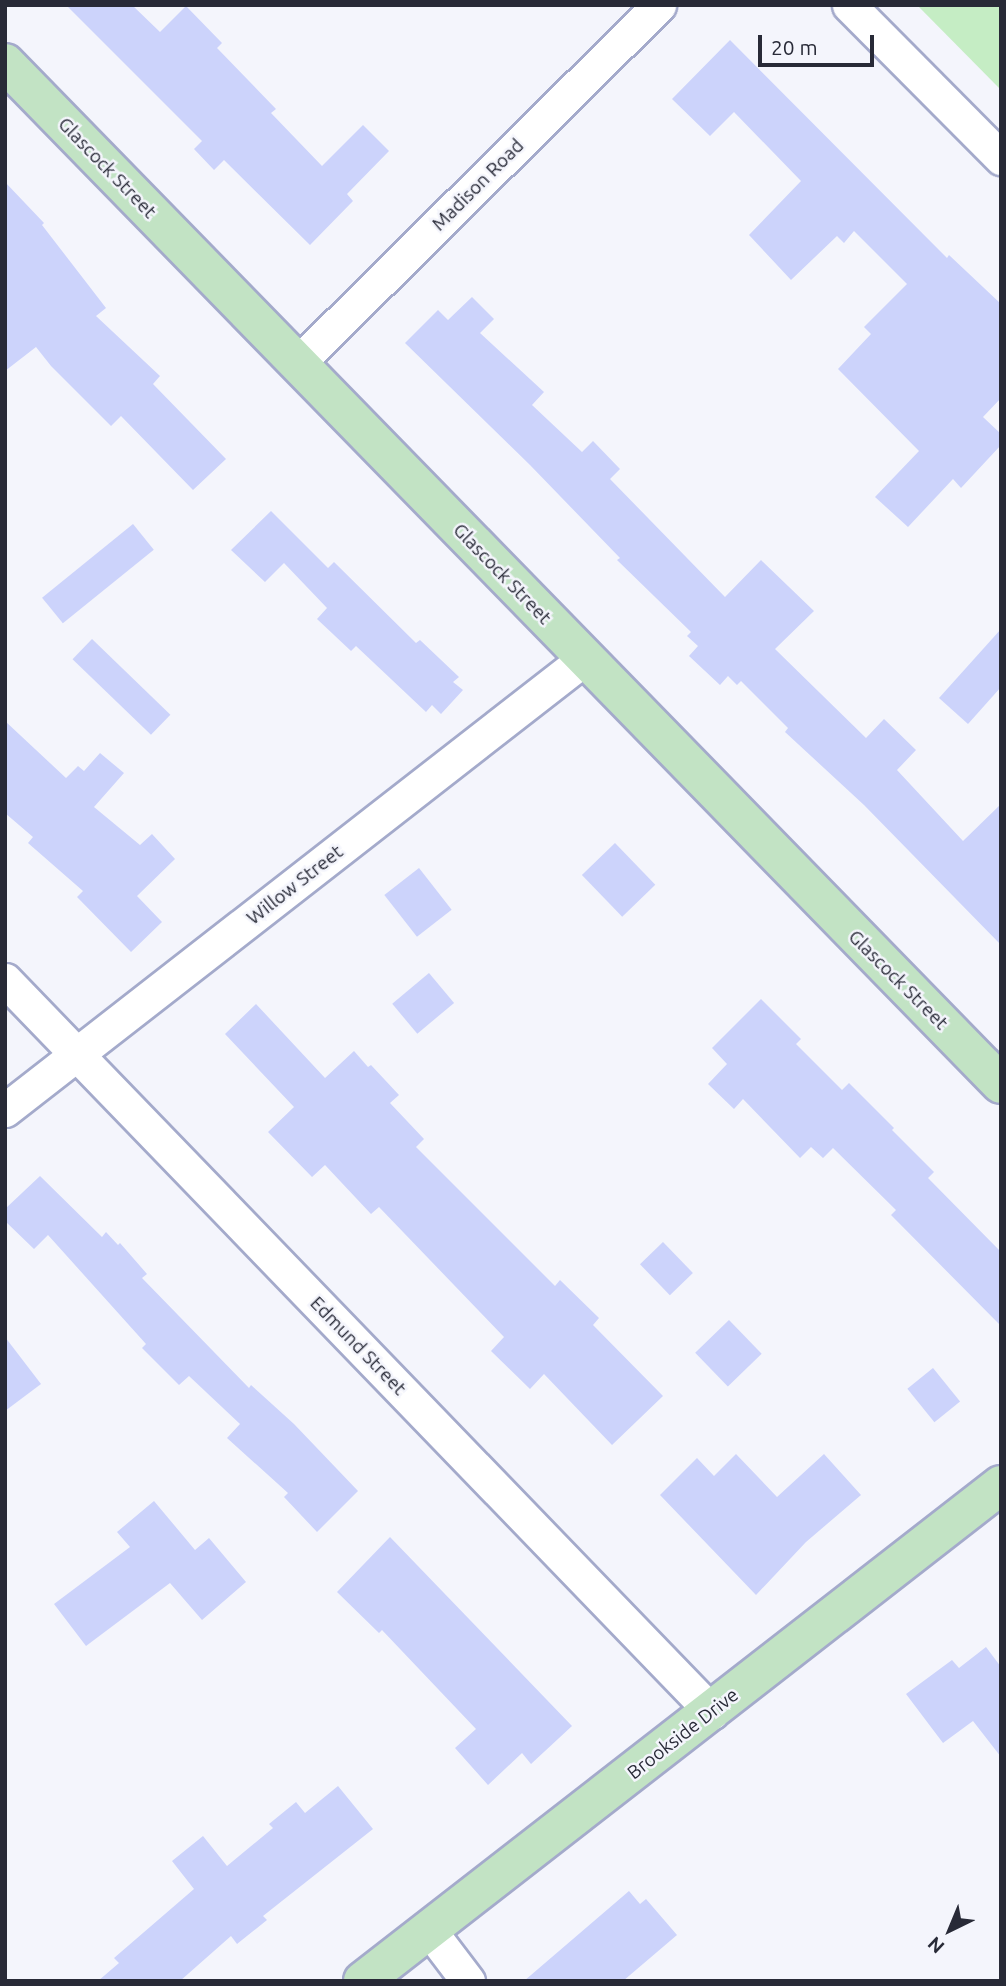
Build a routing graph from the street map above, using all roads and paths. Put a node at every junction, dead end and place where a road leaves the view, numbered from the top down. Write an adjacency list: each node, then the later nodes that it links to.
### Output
1 (659, 5): 5 (street, Madison Road)
2 (849, 5): 4 (street)
3 (5, 63): 5 (street, Glascock Street)
4 (1001, 158)
5 (297, 364): 6 (street, Glascock Street)
6 (584, 659): 8 (street, Willow Street); 9 (street, Glascock Street)
7 (5, 980): 8 (street, Edmund Street)
8 (77, 1055): 10 (street, Willow Street); 12 (street, Edmund Street)
9 (1001, 1084)
10 (5, 1110)
11 (1001, 1485): 12 (street, Brookside Drive)
12 (712, 1712): 13 (street, Brookside Drive)
13 (430, 1931): 14 (street, Brookside Drive); 15 (street)
14 (363, 1981)
15 (467, 1981)

